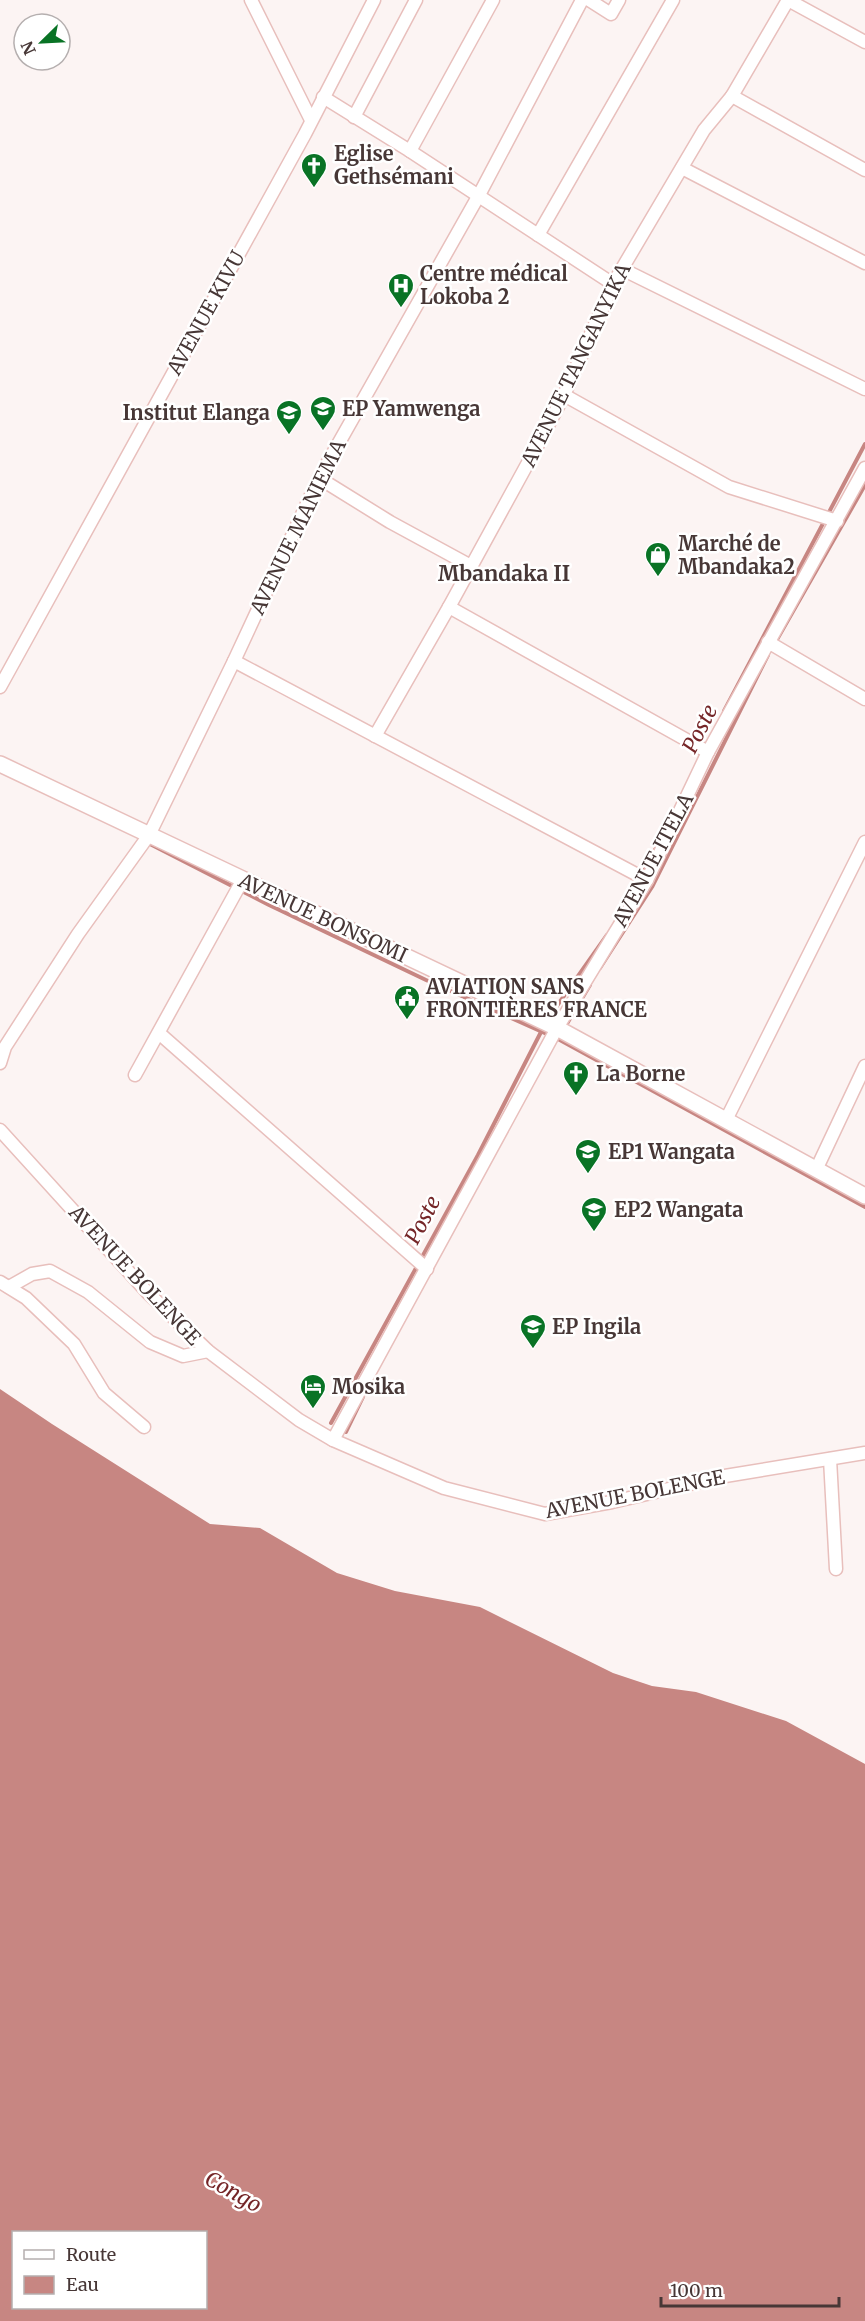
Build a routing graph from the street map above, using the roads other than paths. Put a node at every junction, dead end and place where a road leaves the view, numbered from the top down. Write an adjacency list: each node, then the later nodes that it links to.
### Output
1 (251, 0): 14 (street)
2 (374, 0): 12 (street, AVENUE KIVU)
3 (416, 0): 13 (street)
4 (493, 0): 15 (street)
5 (582, 0): 18 (street, AVENUE MANIEMA)
6 (589, 0): 7 (street)
7 (619, 0)
8 (673, 0): 19 (street)
9 (788, 0): 10 (street); 11 (street, AVENUE TANGANYIKA)
10 (865, 42)
11 (732, 96): 16 (street, AVENUE TANGANYIKA); 17 (street)
12 (323, 97): 13 (street); 14 (street, AVENUE KIVU)
13 (354, 117): 15 (street)
14 (311, 120): 32 (street, AVENUE KIVU)
15 (410, 151): 18 (street)
16 (682, 168): 20 (street); 21 (street, AVENUE TANGANYIKA)
17 (865, 170)
18 (479, 195): 19 (street); 26 (street, AVENUE MANIEMA)
19 (538, 235): 22 (street)
20 (865, 263)
21 (622, 269): 22 (street, AVENUE TANGANYIKA); 23 (street)
22 (613, 284): 24 (street, AVENUE TANGANYIKA)
23 (865, 389)
24 (564, 396): 27 (street); 28 (street, AVENUE TANGANYIKA)
25 (865, 468): 27 (street, AVENUE ITELA)
26 (319, 478): 28 (street); 31 (street, AVENUE MANIEMA)
27 (837, 521): 30 (street, AVENUE ITELA)
28 (471, 566): 29 (street, AVENUE TANGANYIKA)
29 (449, 607): 34 (street, AVENUE TANGANYIKA); 35 (street)
30 (768, 642): 33 (street); 35 (street, AVENUE ITELA)
31 (234, 661): 34 (street); 37 (street, AVENUE MANIEMA)
32 (0, 687)
33 (865, 699)
34 (375, 736): 39 (street)
35 (708, 752): 39 (street, AVENUE ITELA)
36 (0, 764): 37 (main road, AVENUE BONSOMI)
37 (149, 835): 40 (main road, AVENUE BONSOMI); 43 (street, AVENUE MANIEMA)
38 (865, 842): 47 (street)
39 (647, 880): 41 (street, AVENUE ITELA)
40 (242, 881): 41 (main road, AVENUE BONSOMI); 42 (street)
41 (557, 1028): 47 (main road, AVENUE BONSOMI); 51 (street, AVENUE ITELA)
42 (160, 1034): 46 (street); 51 (street)
43 (3, 1049): 44 (street, AVENUE MANIEMA)
44 (0, 1063)
45 (865, 1066): 49 (street)
46 (135, 1075)
47 (726, 1120): 49 (main road, AVENUE BONSOMI)
48 (0, 1130): 53 (street, AVENUE BOLENGE)
49 (816, 1170): 50 (main road, AVENUE BONSOMI)
50 (865, 1196)
51 (427, 1269): 55 (street, AVENUE ITELA)
52 (4, 1284): 53 (street); 54 (street)
53 (208, 1351): 55 (street, AVENUE BOLENGE)
54 (144, 1428)
55 (333, 1440): 57 (street, AVENUE BOLENGE)
56 (865, 1453): 57 (street, AVENUE BOLENGE)
57 (830, 1459): 58 (street)
58 (836, 1569)

